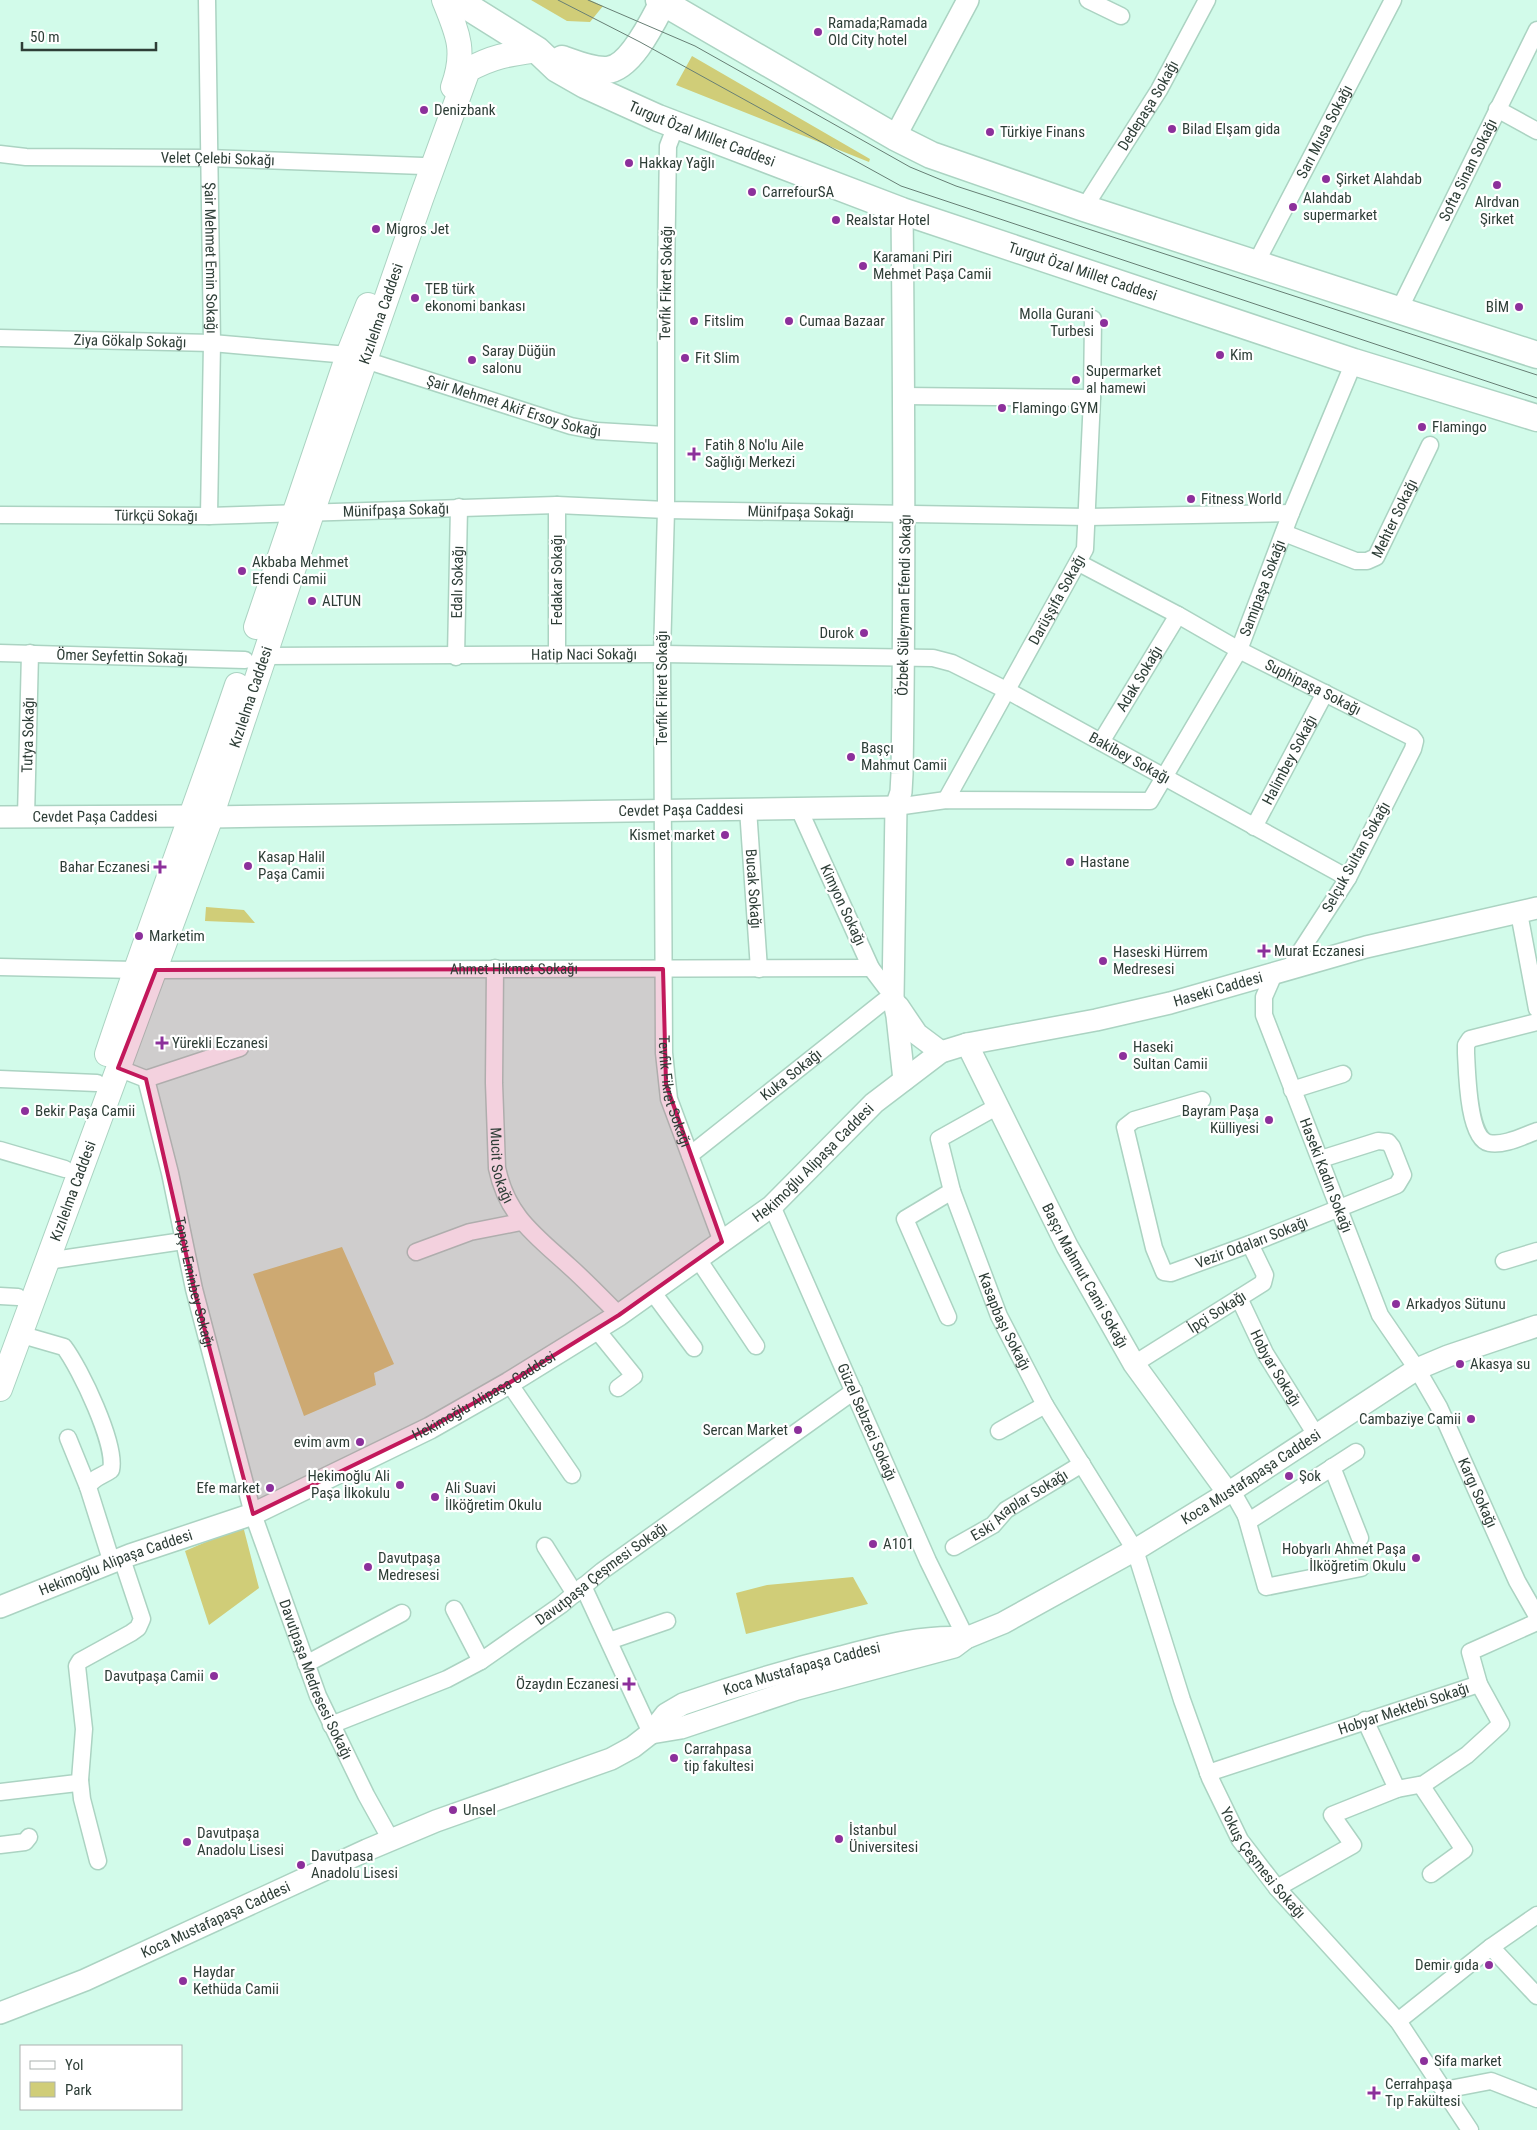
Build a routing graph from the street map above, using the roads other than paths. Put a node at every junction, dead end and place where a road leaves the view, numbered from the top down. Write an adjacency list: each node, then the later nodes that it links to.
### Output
1 (207, 0): 17 (street, Şair Mehmet Emin Sokağı)
2 (444, 0): 18 (main road, Kızılelma Caddesi)
3 (457, 0): 11 (main road, Turgut Özal Millet Caddesi)
4 (968, 0): 15 (street)
5 (1088, 0): 9 (street)
6 (1206, 0): 19 (street, Dedepaşa Sokağı)
7 (1393, 0): 21 (street, Sarı Musa Sokağı)
8 (662, 1): 11 (main road); 15 (main road)
9 (1121, 16)
10 (1537, 30): 12 (street, Softa Sinan Sokağı)
11 (537, 50): 13 (main road, Turgut Özal Millet Caddesi); 18 (main road, Kızılelma Caddesi)
12 (1497, 108): 14 (street); 22 (street, Softa Sinan Sokağı)
13 (676, 125): 20 (main road, Turgut Özal Millet Caddesi); 32 (street, Tevfik Fikret Sokağı)
14 (1537, 131)
15 (895, 137): 19 (main road)
16 (0, 154): 17 (street, Velet Çelebi Sokağı)
17 (208, 158): 18 (street, Velet Çelebi Sokağı); 25 (street, Şair Mehmet Emin Sokağı)
18 (428, 165): 27 (main road, Kızılelma Caddesi)
19 (1084, 208): 21 (main road)
20 (902, 211): 28 (main road, Turgut Özal Millet Caddesi); 29 (street, Özbek Süleyman Efendi Sokağı)
21 (1256, 263): 22 (main road)
22 (1399, 310): 26 (main road)
23 (1093, 318): 30 (street, Darüşşifa Sokağı)
24 (0, 338): 25 (street, Ziya Gökalp Sokağı)
25 (212, 343): 27 (street, Ziya Gökalp Sokağı); 41 (street, Şair Mehmet Emin Sokağı)
26 (1537, 355)
27 (357, 357): 32 (street, Şair Mehmet Akif Ersoy Sokağı); 37 (main road, Kızılelma Caddesi)
28 (1354, 362): 31 (main road, Turgut Özal Millet Caddesi); 39 (street, Samipaşa Sokağı)
29 (904, 396): 30 (street); 38 (street, Özbek Süleyman Efendi Sokağı)
30 (1092, 398): 42 (street, Darüşşifa Sokağı)
31 (1537, 418)
32 (665, 435): 36 (street, Tevfik Fikret Sokağı)
33 (1430, 445): 43 (street, Mehter Sokağı)
34 (557, 505): 35 (street, Münifpaşa Sokağı); 36 (street, Münifpaşa Sokağı); 50 (street, Fedakar Sokağı)
35 (458, 507): 37 (street, Münifpaşa Sokağı); 51 (street, Edalı Sokağı)
36 (666, 510): 38 (street, Münifpaşa Sokağı); 49 (street, Tevfik Fikret Sokağı)
37 (303, 513): 41 (street, Türkçü Sokağı); 52 (main road, Kızılelma Caddesi)
38 (906, 513): 42 (street, Münifpaşa Sokağı); 53 (street, Özbek Süleyman Efendi Sokağı)
39 (1291, 513): 42 (street, Münifpaşa Sokağı); 43 (street, Samipaşa Sokağı)
40 (0, 515): 41 (street, Türkçü Sokağı)
41 (209, 516)
42 (1088, 517): 44 (street, Darüşşifa Sokağı)
43 (1284, 533): 46 (street, Samipaşa Sokağı)
44 (1079, 563): 45 (street, Suphipaşa Sokağı); 54 (street, Darüşşifa Sokağı)
45 (1178, 615): 46 (street, Suphipaşa Sokağı); 57 (street, Adak Sokağı)
46 (1239, 650): 55 (street, Suphipaşa Sokağı); 58 (street, Samipaşa Sokağı)
47 (0, 653): 48 (street, Ömer Seyfettin Sokağı)
48 (30, 653): 52 (street, Ömer Seyfettin Sokağı); 66 (street, Tutya Sokağı)
49 (662, 654): 50 (street, Hatip Naci Sokağı); 53 (street, Hatip Naci Sokağı); 64 (street, Tevfik Fikret Sokağı)
50 (557, 655): 51 (street, Hatip Naci Sokağı)
51 (456, 656): 52 (street, Hatip Naci Sokağı)
52 (254, 658): 67 (main road, Kızılelma Caddesi)
53 (904, 658): 54 (street, Bakibey Sokağı); 61 (street, Özbek Süleyman Efendi Sokağı)
54 (1008, 691): 57 (street, Bakibey Sokağı); 59 (street, Darüşşifa Sokağı)
55 (1325, 692): 56 (street, Suphipaşa Sokağı); 68 (street, Halimbey Sokağı)
56 (1415, 741): 69 (street, Selçuk Sultan Sokağı)
57 (1101, 742): 58 (street, Bakibey Sokağı)
58 (1166, 777): 60 (street, Samipaşa Sokağı); 68 (street, Bakibey Sokağı)
59 (946, 800): 60 (street, Cevdet Paşa Caddesi); 61 (street, Cevdet Paşa Caddesi)
60 (1150, 801)
61 (896, 807): 63 (street, Cevdet Paşa Caddesi); 78 (street, Özbek Süleyman Efendi Sokağı)
62 (748, 809): 63 (street, Cevdet Paşa Caddesi); 64 (street, Cevdet Paşa Caddesi); 75 (street, Bucak Sokağı)
63 (799, 809): 73 (street, Kimyon Sokağı)
64 (662, 811): 67 (street, Cevdet Paşa Caddesi); 74 (street, Tevfik Fikret Sokağı)
65 (0, 817): 66 (street, Cevdet Paşa Caddesi)
66 (26, 817): 67 (street, Cevdet Paşa Caddesi)
67 (201, 817): 76 (main road, Kızılelma Caddesi)
68 (1254, 828): 69 (street, Bakibey Sokağı)
69 (1348, 878): 77 (street, Selçuk Sultan Sokağı)
70 (1528, 911): 77 (street, Haseki Caddesi); 79 (street)
71 (0, 967): 76 (street, Ahmet Hikmet Sokağı)
72 (495, 968): 74 (street, Ahmet Hikmet Sokağı); 76 (street, Ahmet Hikmet Sokağı); 101 (street, Mucit Sokağı)
73 (871, 968): 75 (street, Ahmet Hikmet Sokağı); 78 (street, Kimyon Sokağı)
74 (663, 969): 75 (street, Ahmet Hikmet Sokağı); 95 (street, Tevfik Fikret Sokağı)
75 (759, 969)
76 (145, 970): 84 (main road, Kızılelma Caddesi); 89 (main road, Kızılelma Caddesi)
77 (1282, 971): 81 (street, Haseki Caddesi); 90 (street, Haseki Kadın Sokağı)
78 (893, 997): 83 (street); 88 (street, Özbek Süleyman Efendi Sokağı); 95 (street, Kuka Sokağı)
79 (1537, 1009)
80 (1537, 1022): 93 (street)
81 (967, 1044): 83 (street, Haseki Caddesi); 92 (street, Başçı Mahmut Cami Sokağı)
82 (240, 1048): 87 (street)
83 (941, 1052): 88 (street, Haseki Caddesi)
84 (118, 1068): 87 (street); 108 (main road, Kızılelma Caddesi)
85 (1343, 1074): 90 (street)
86 (0, 1079): 89 (street)
87 (146, 1079): 102 (street, Topçu Eminbey Sokağı)
88 (904, 1080): 99 (street, Hekimoğlu Alipaşa Caddesi)
89 (97, 1083): 97 (main road, Kızılelma Caddesi)
90 (1292, 1090): 96 (street, Haseki Kadın Sokağı)
91 (1202, 1100): 104 (street, Vezir Odaları Sokağı)
92 (998, 1106): 98 (street, Kasapbaşı Sokağı); 120 (street, Başçı Mahmut Cami Sokağı)
93 (1537, 1131)
94 (0, 1150): 97 (street)
95 (690, 1155): 103 (street, Tevfik Fikret Sokağı)
96 (1320, 1159): 100 (street, Haseki Kadın Sokağı); 100 (street, Vezir Odaları Sokağı)
97 (65, 1168): 111 (main road, Kızılelma Caddesi)
98 (952, 1191): 114 (street); 126 (street, Kasapbaşı Sokağı)
99 (772, 1206): 103 (street, Hekimoğlu Alipaşa Caddesi); 125 (street, Güzel Sebzeci Sokağı)
100 (1339, 1209): 104 (street, Vezir Odaları Sokağı); 121 (street, Haseki Kadın Sokağı)
101 (520, 1222): 106 (street); 113 (street, Mucit Sokağı)
102 (183, 1241): 108 (street); 136 (street, Topçu Eminbey Sokağı)
103 (722, 1242): 107 (street, Hekimoğlu Alipaşa Caddesi)
104 (1250, 1244): 112 (street, İpçi Sokağı)
105 (1537, 1251): 109 (street)
106 (416, 1252)
107 (698, 1259): 110 (street, Hekimoğlu Alipaşa Caddesi); 118 (street)
108 (47, 1261): 117 (main road, Kızılelma Caddesi)
109 (1504, 1261)
110 (652, 1290): 113 (street, Hekimoğlu Alipaşa Caddesi); 119 (street)
111 (9, 1296): 117 (main road, Kızılelma Caddesi)
112 (1239, 1298): 120 (street, İpçi Sokağı); 128 (street, Hobyar Sokağı)
113 (619, 1315): 116 (street, Hekimoğlu Alipaşa Caddesi)
114 (948, 1317)
115 (1537, 1326): 121 (street, Koca Mustafapaşa Caddesi)
116 (596, 1329): 122 (street, Hekimoğlu Alipaşa Caddesi); 123 (street)
117 (10, 1340): 124 (main road, Kızılelma Caddesi); 134 (street)
118 (756, 1346)
119 (694, 1348)
120 (1134, 1364): 135 (street, Başçı Mahmut Cami Sokağı)
121 (1417, 1369): 128 (street, Koca Mustafapaşa Caddesi); 148 (street, Kargı Sokağı)
122 (510, 1383): 133 (street); 136 (street, Hekimoğlu Alipaşa Caddesi)
123 (618, 1388)
124 (0, 1390)
125 (854, 1391): 144 (street, Davutpaşa Çeşmesi Sokağı); 151 (street, Güzel Sebzeci Sokağı)
126 (1045, 1405): 127 (street); 131 (street, Kasapbaşı Sokağı)
127 (999, 1431)
128 (1316, 1434): 135 (street, Koca Mustafapaşa Caddesi)
129 (68, 1438): 134 (street)
130 (1356, 1452): 132 (street)
131 (1082, 1464): 140 (street, Eski Araplar Sokağı); 141 (street, Kasapbaşı Sokağı)
132 (1332, 1467): 137 (street); 138 (street)
133 (572, 1475)
134 (88, 1487): 142 (street)
135 (1230, 1492): 137 (street); 141 (street, Koca Mustafapaşa Caddesi)
136 (252, 1514): 142 (street, Hekimoğlu Alipaşa Caddesi); 154 (street, Davutpaşa Medresesi Sokağı)
137 (1246, 1516): 143 (street)
138 (1360, 1538)
139 (545, 1546): 144 (street)
140 (954, 1547)
141 (1135, 1550): 151 (street, Koca Mustafapaşa Caddesi); 159 (street, Yokuş Çeşmesi Sokağı)
142 (117, 1561): 145 (street, Hekimoğlu Alipaşa Caddesi); 160 (street)
143 (1361, 1568)
144 (579, 1590): 152 (street); 153 (street, Davutpaşa Çeşmesi Sokağı)
145 (0, 1607)
146 (454, 1609): 153 (street)
147 (402, 1613): 154 (street)
148 (1537, 1616)
149 (667, 1621): 152 (street)
150 (1537, 1622): 155 (street)
151 (966, 1638): 158 (street, Koca Mustafapaşa Caddesi)
152 (609, 1641): 158 (street)
153 (481, 1662): 157 (street, Davutpaşa Çeşmesi Sokağı)
154 (306, 1664): 157 (street, Davutpaşa Medresesi Sokağı)
155 (1479, 1684): 156 (street, Hobyar Mektebi Sokağı); 161 (street, Hobyar Mektebi Sokağı)
156 (1365, 1720): 159 (street, Hobyar Mektebi Sokağı); 162 (street)
157 (331, 1725): 165 (street, Davutpaşa Medresesi Sokağı)
158 (651, 1733): 165 (street, Koca Mustafapaşa Caddesi)
159 (1208, 1773): 169 (street, Yokuş Çeşmesi Sokağı)
160 (80, 1780): 163 (street); 167 (street)
161 (1421, 1785): 162 (street, Hobyar Mektebi Sokağı); 168 (street)
162 (1397, 1789): 169 (street, Hobyar Mektebi Sokağı)
163 (0, 1792)
164 (29, 1837): 166 (street)
165 (391, 1840): 173 (street, Koca Mustafapaşa Caddesi)
166 (0, 1845)
167 (98, 1861)
168 (1431, 1874)
169 (1277, 1888): 174 (street, Yokuş Çeşmesi Sokağı)
170 (1537, 1915): 171 (street)
171 (1491, 1947): 172 (street); 174 (street)
172 (1537, 1996)
173 (0, 2013)
174 (1398, 2020): 175 (street, Yokuş Çeşmesi Sokağı)
175 (1444, 2090): 176 (street); 177 (street, Yokuş Çeşmesi Sokağı)
176 (1537, 2099)
177 (1470, 2130)

